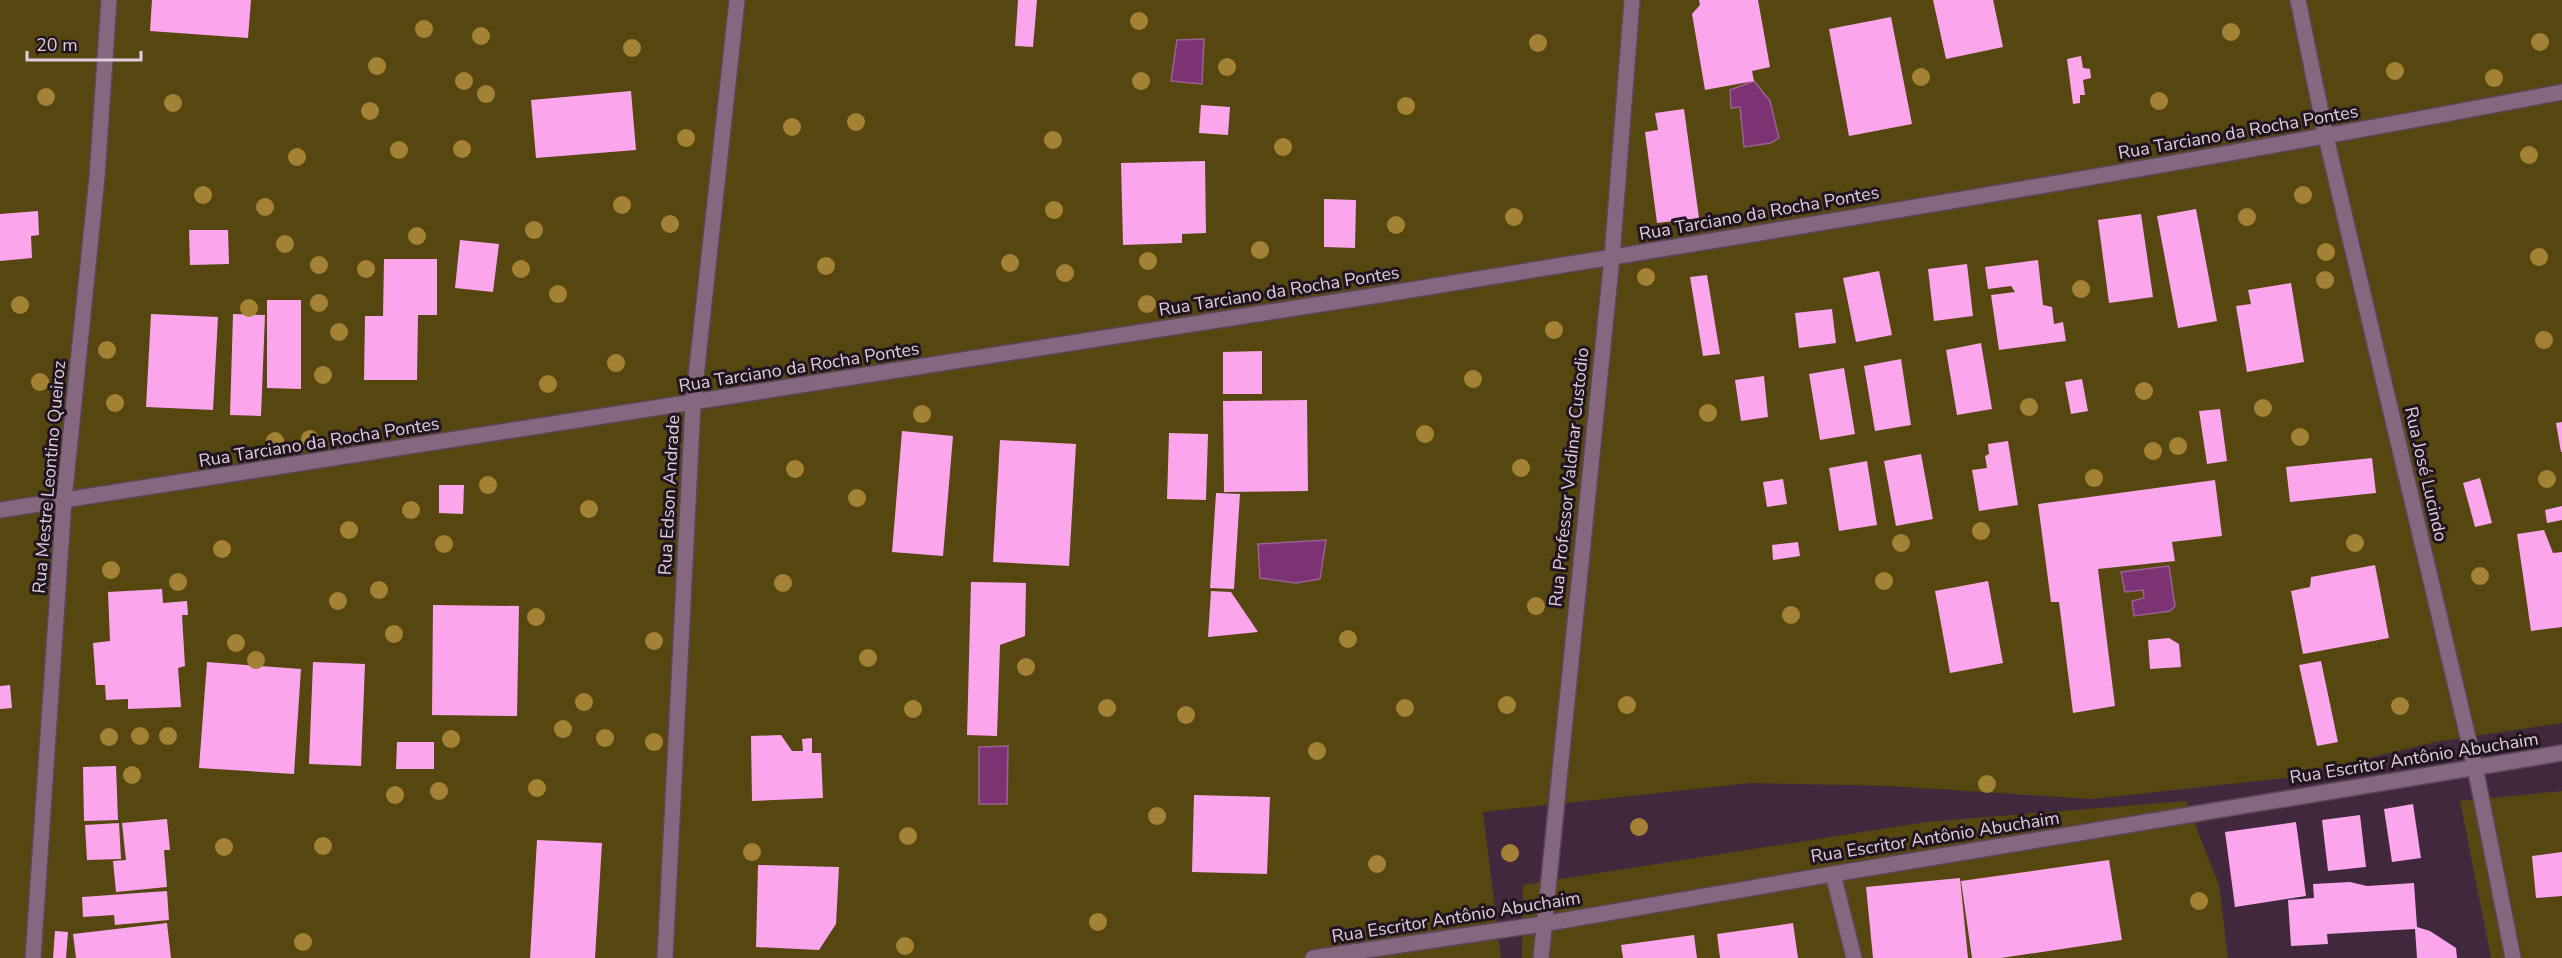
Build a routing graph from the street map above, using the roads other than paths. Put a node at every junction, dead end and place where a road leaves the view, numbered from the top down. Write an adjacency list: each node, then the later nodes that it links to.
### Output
1 (109, 0): 9 (street, Rua Mestre Leontino Queiroz)
2 (736, 0): 8 (street, Rua Edson Andrade)
3 (1632, 0): 7 (street, Rua Professor Valdinar Custodio)
4 (2298, 0): 6 (street, Rua José Lucindo)
5 (2562, 92): 6 (street, Rua Tarciano da Rocha Pontes)
6 (2326, 137): 7 (street, Rua Tarciano da Rocha Pontes); 12 (street, Rua José Lucindo)
7 (1611, 257): 8 (street, Rua Tarciano da Rocha Pontes); 14 (street, Rua Professor Valdinar Custodio)
8 (693, 404): 9 (street, Rua Tarciano da Rocha Pontes); 16 (street, Rua Edson Andrade)
9 (64, 500): 10 (street, Rua Tarciano da Rocha Pontes); 15 (street, Rua Mestre Leontino Queiroz)
10 (0, 510)
11 (2562, 753): 12 (street, Rua Escritor Antônio Abuchaim)
12 (2475, 767): 13 (street, Rua Escritor Antônio Abuchaim); 20 (street, Rua José Lucindo)
13 (1833, 874): 14 (street, Rua Escritor Antônio Abuchaim); 19 (street)
14 (1543, 924): 17 (street, Rua Escritor Antônio Abuchaim); 18 (street, Rua Professor Valdinar Custodio)
15 (33, 958)
16 (665, 958)
17 (1313, 958)
18 (1540, 958)
19 (1854, 958)
20 (2513, 958)

